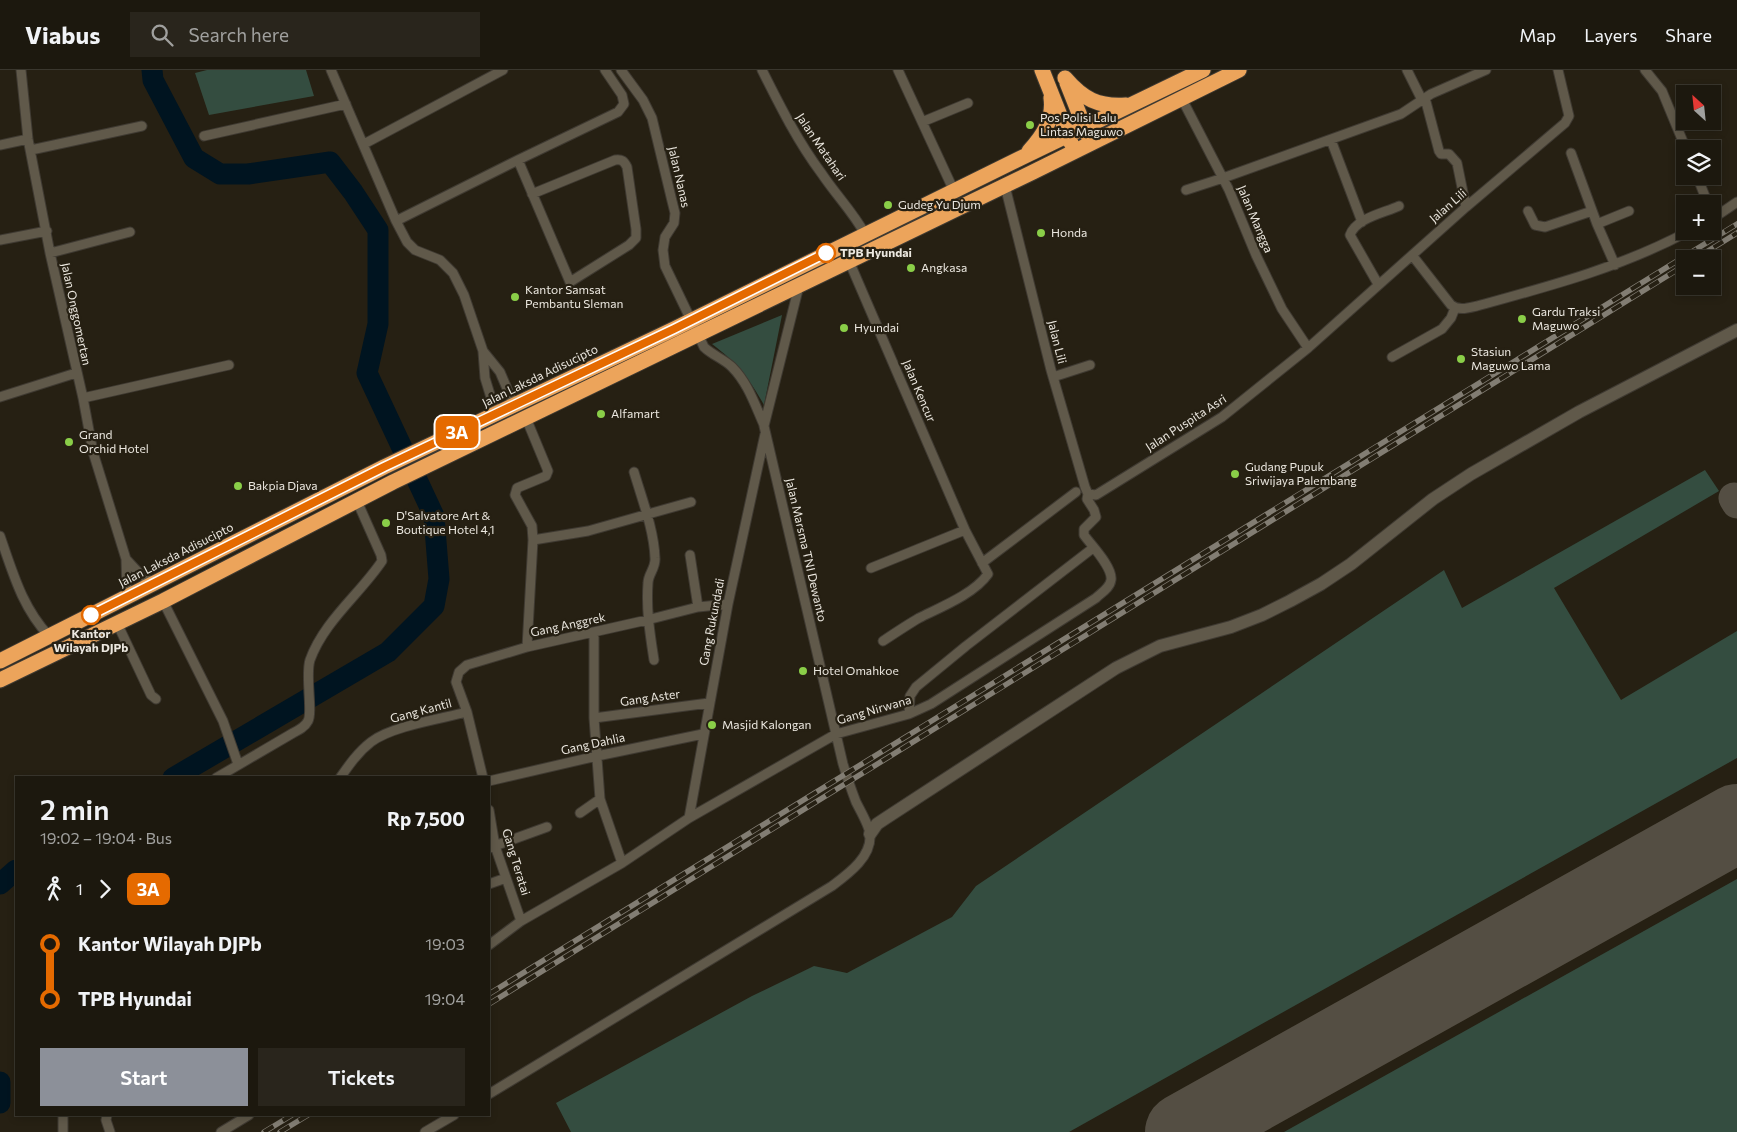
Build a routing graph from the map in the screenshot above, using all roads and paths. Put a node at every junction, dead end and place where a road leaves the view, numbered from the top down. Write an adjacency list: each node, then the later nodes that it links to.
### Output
1 (21, 70): 27 (street, Jalan Onggomertan)
2 (331, 70): 20 (street)
3 (503, 70): 31 (street)
4 (605, 70): 37 (street)
5 (621, 70): 66 (street, Jalan Nanas)
6 (762, 70): 55 (street, Jalan Matahari)
7 (898, 70): 22 (street)
8 (1042, 70): 16 (highway)
9 (1204, 70): 21 (highway, Jalan Laksda Adisucipto)
10 (1238, 70): 17 (highway)
11 (1407, 70): 18 (street)
12 (1486, 70): 18 (street)
13 (1558, 70): 45 (street, Jalan Lili)
14 (1645, 70): 29 (street)
15 (1063, 74): 21 (highway); 24 (highway)
16 (1050, 91): 25 (highway); 36 (highway)
17 (1182, 99): 30 (highway); 38 (street, Jalan Mangga)
18 (1423, 99): 28 (street); 45 (street)
19 (968, 103): 22 (street)
20 (346, 104): 26 (street); 31 (street)
21 (1136, 104): 24 (highway, Jalan Laksda Adisucipto)
22 (922, 122): 41 (street)
23 (142, 126): 33 (street)
24 (1084, 127): 25 (highway, Jalan Laksda Adisucipto); 30 (highway)
25 (1068, 135): 34 (highway); 36 (highway, Jalan Laksda Adisucipto)
26 (204, 136)
27 (28, 139): 32 (street); 33 (street, Jalan Onggomertan)
28 (1332, 140): 38 (street); 51 (street)
29 (1682, 140)
30 (1091, 143): 34 (highway)
31 (364, 144): 50 (street)
32 (0, 145)
33 (31, 150): 53 (street, Jalan Onggomertan)
34 (1074, 151): 39 (highway)
35 (1571, 153): 47 (street)
36 (1025, 156): 41 (highway, Jalan Laksda Adisucipto)
37 (518, 160): 42 (street); 50 (street)
38 (1223, 178): 40 (street); 69 (street, Jalan Mangga)
39 (1005, 186): 60 (highway); 75 (street, Jalan Lili)
40 (1186, 190)
41 (954, 191): 55 (highway, Jalan Laksda Adisucipto)
42 (532, 194): 42 (street)
43 (1737, 202): 49 (street)
44 (1399, 206): 51 (street)
45 (1466, 207): 59 (street, Jalan Lili)
46 (1528, 211): 47 (street)
47 (1592, 211): 52 (street)
48 (1629, 211): 52 (street)
49 (1721, 212)
50 (396, 221): 70 (street)
51 (1362, 222): 63 (street)
52 (1597, 224): 61 (street)
53 (47, 231): 57 (street); 58 (street, Jalan Onggomertan)
54 (130, 232): 58 (street)
55 (865, 234): 62 (highway, Jalan Laksda Adisucipto)
56 (1676, 237): 61 (street)
57 (0, 240)
58 (50, 253): 74 (street, Jalan Onggomertan)
59 (1412, 255): 63 (street, Jalan Lili); 65 (street)
60 (849, 262): 64 (highway); 88 (street, Jalan Kencur)
61 (1615, 265): 65 (street)
62 (791, 270): 64 (street); 66 (highway, Jalan Laksda Adisucipto)
63 (1378, 284): 69 (street, Jalan Lili)
64 (799, 286): 68 (highway); 81 (street, Jalan Marsma TNI Dewanto)
65 (1455, 308): 71 (street)
66 (690, 320): 68 (street, Jalan Nanas); 78 (highway, Jalan Laksda Adisucipto)
67 (1737, 330): 128 (street)
68 (698, 335): 80 (highway); 81 (street, Jalan Nanas)
69 (1308, 348): 84 (street, Jalan Puspita Asri)
70 (483, 352): 78 (street); 79 (street)
71 (1392, 356)
72 (229, 365): 77 (street)
73 (1090, 365): 75 (street)
74 (76, 373): 76 (street); 77 (street, Jalan Onggomertan)
75 (1053, 377): 84 (street, Jalan Lili)
76 (0, 398)
77 (83, 398): 93 (street, Jalan Onggomertan)
78 (514, 405): 79 (highway, Jalan Laksda Adisucipto)
79 (496, 414): 96 (highway, Jalan Laksda Adisucipto)
80 (526, 418): 85 (highway); 90 (street)
81 (765, 429): 99 (street, Gang Rukundadi); 116 (street, Jalan Marsma TNI Dewanto)
82 (634, 472): 87 (street)
83 (1076, 492): 94 (street)
84 (1092, 494): 91 (street, Gang Nirwana)
85 (357, 501): 98 (highway); 118 (street)
86 (691, 502): 87 (street)
87 (646, 514): 90 (street); 101 (street)
88 (965, 530): 94 (street, Jalan Kencur); 95 (street)
89 (0, 536): 104 (street)
90 (533, 540): 106 (street)
91 (1093, 548): 113 (street); 113 (street, Gang Nirwana)
92 (690, 555): 100 (street)
93 (126, 559): 96 (street); 97 (street)
94 (982, 563): 105 (street)
95 (871, 568)
96 (153, 584): 97 (highway, Jalan Laksda Adisucipto)
97 (128, 597): 104 (highway, Jalan Laksda Adisucipto)
98 (163, 601): 102 (highway); 118 (street)
99 (728, 604): 100 (street, Gang Anggrek); 111 (street, Gang Rukundadi)
100 (698, 607): 101 (street, Gang Anggrek)
101 (648, 620): 103 (street, Gang Anggrek); 108 (street)
102 (117, 623): 109 (highway); 110 (street)
103 (594, 633): 106 (street, Gang Anggrek); 114 (street)
104 (49, 636): 107 (highway, Jalan Laksda Adisucipto)
105 (883, 641)
106 (528, 646): 112 (street, Gang Anggrek)
107 (0, 660)
108 (654, 660)
109 (0, 680)
110 (156, 699)
111 (709, 703): 114 (street, Gang Aster); 115 (street, Gang Rukundadi)
112 (467, 712): 120 (street, Gang Kantil); 121 (street)
113 (909, 714): 116 (street, Gang Nirwana)
114 (594, 718): 117 (street)
115 (703, 734): 117 (street, Gang Dahlia); 125 (street, Gang Rukundadi)
116 (836, 734): 125 (street, Gang Nirwana); 128 (street, Jalan Marsma TNI Dewanto)
117 (597, 756): 122 (street, Gang Dahlia); 123 (street)
118 (238, 764): 119 (street)
119 (219, 776)
120 (341, 776)
121 (483, 776)
122 (490, 781)
123 (600, 799): 124 (street); 130 (street)
124 (580, 813)
125 (689, 818): 130 (street, Gang Nirwana)
126 (490, 822): 129 (street, Gang Teratai)
127 (547, 827): 129 (street)
128 (870, 834): 135 (street)
129 (492, 847): 131 (street, Gang Teratai)
130 (622, 863): 133 (street, Gang Nirwana)
131 (506, 878): 132 (street); 133 (street, Gang Teratai)
132 (490, 884)
133 (521, 921): 134 (street, Gang Nirwana)
134 (490, 944)
135 (490, 1093)
136 (63, 1116): 140 (street)
137 (110, 1116): 141 (street)
138 (247, 1116): 142 (street)
139 (452, 1116): 143 (street)
140 (63, 1132)
141 (110, 1132)
142 (221, 1132)
143 (425, 1132)

